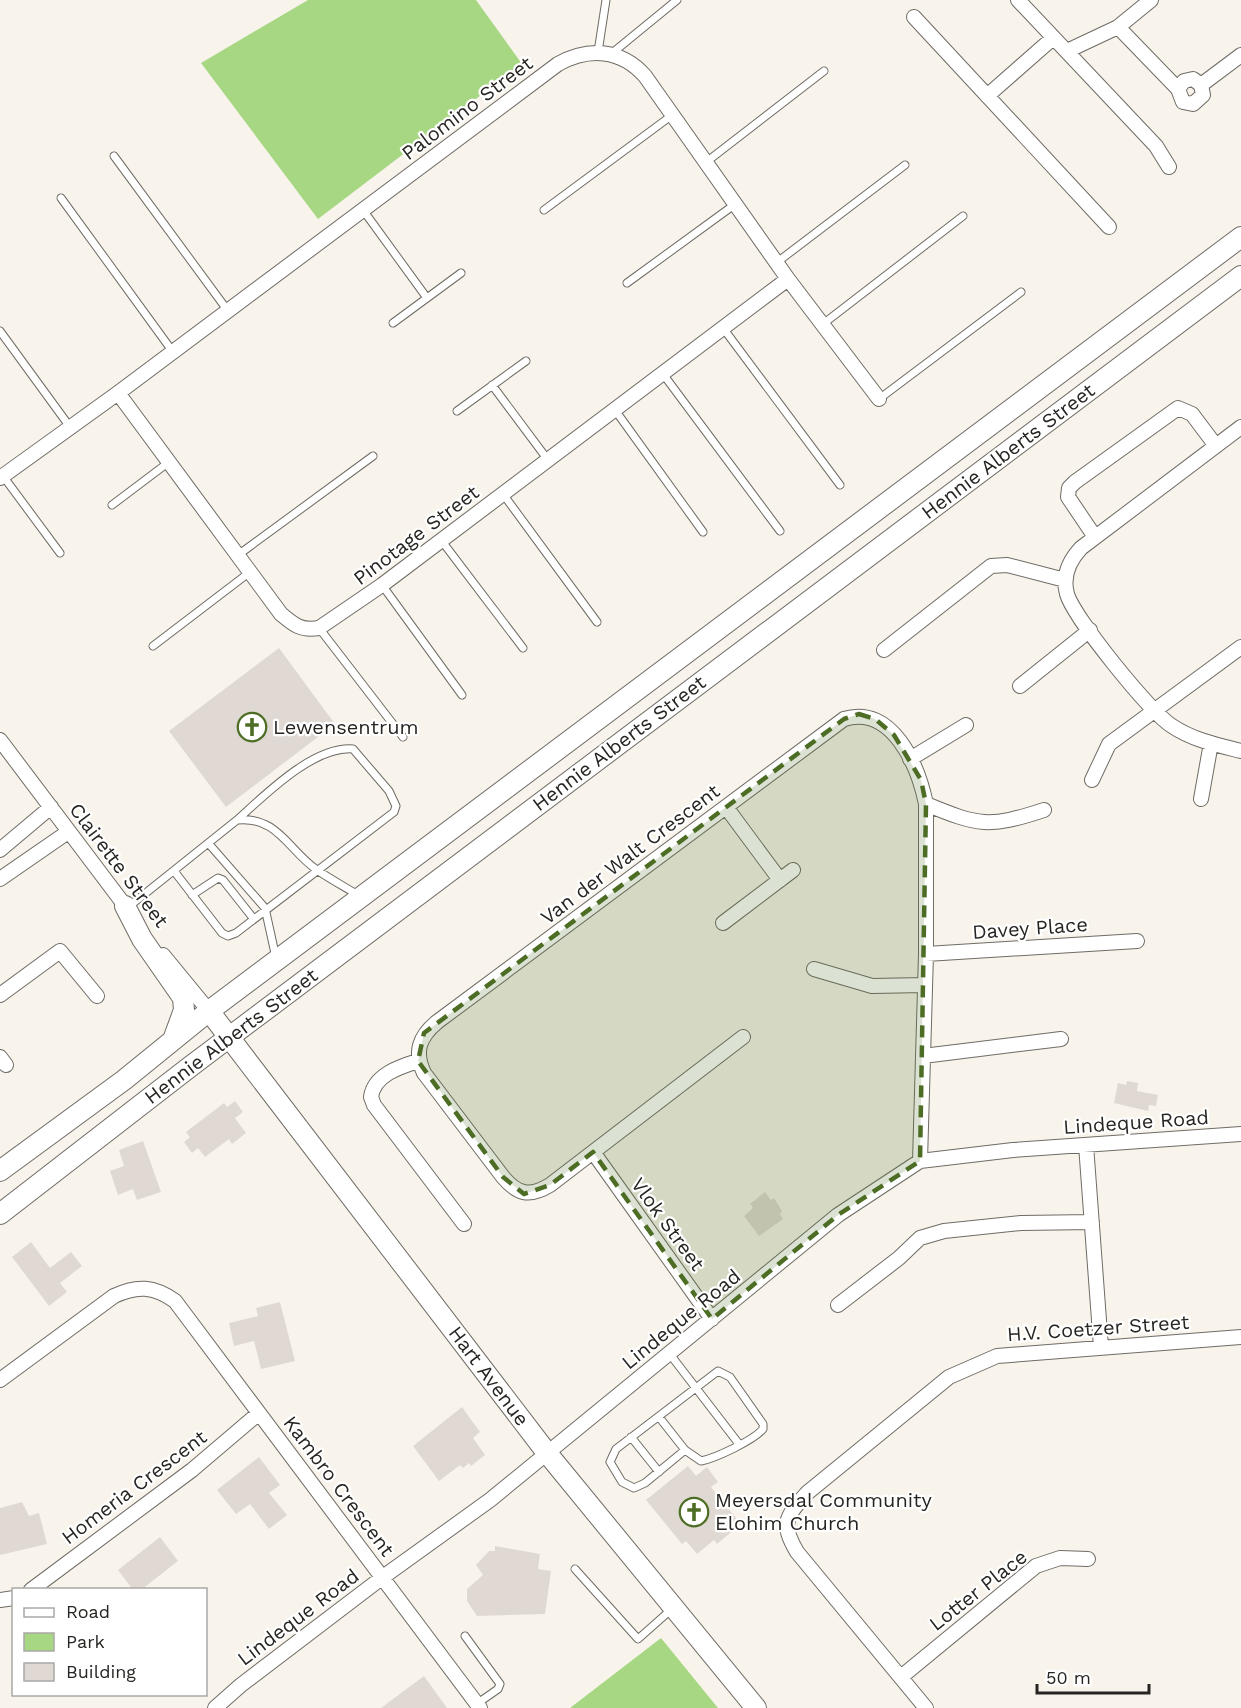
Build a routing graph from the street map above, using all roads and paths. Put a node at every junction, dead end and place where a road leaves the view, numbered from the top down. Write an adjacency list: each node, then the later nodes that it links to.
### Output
1 (606, 0): 9 (lane)
2 (677, 0): 9 (lane)
3 (1018, 0): 7 (street)
4 (1147, 2): 6 (street)
5 (914, 16): 14 (street)
6 (1118, 27): 8 (street); 13 (street)
7 (1053, 38): 8 (street); 14 (street)
8 (1067, 51): 19 (street)
9 (605, 53): 15 (street); 22 (street, Palomino Street)
10 (1241, 55): 12 (street)
11 (824, 71): 17 (lane)
12 (1201, 85): 13 (street); 13 (street)
13 (1178, 89)
14 (987, 96): 25 (street)
15 (671, 116): 17 (street); 23 (lane)
16 (114, 156): 34 (lane)
17 (705, 163): 21 (street)
18 (905, 165): 27 (lane)
19 (1169, 167)
20 (61, 198): 39 (lane)
21 (734, 205): 27 (street); 31 (lane)
22 (363, 210): 33 (lane); 34 (street, Palomino Street)
23 (544, 210)
24 (963, 216): 36 (lane)
25 (1108, 227)
26 (1241, 237): 98 (street, Hennie Alberts Street)
27 (776, 263): 30 (street)
28 (460, 273): 33 (lane)
29 (1241, 276): 112 (street, Hennie Alberts Street)
30 (788, 279): 36 (street); 37 (street, Pinotage Street)
31 (627, 283)
32 (1021, 292): 44 (lane)
33 (427, 298): 35 (lane)
34 (228, 311): 39 (street, Palomino Street)
35 (393, 323)
36 (823, 324): 44 (street)
37 (723, 328): 41 (street, Pinotage Street); 54 (lane)
38 (0, 331): 47 (lane)
39 (173, 352): 43 (street, Palomino Street)
40 (526, 361): 42 (lane)
41 (663, 374): 45 (street, Pinotage Street); 57 (lane)
42 (492, 385): 46 (lane); 51 (lane)
43 (118, 393): 47 (street, Palomino Street); 52 (street)
44 (879, 399)
45 (615, 410): 51 (street, Pinotage Street); 58 (lane)
46 (457, 411)
47 (70, 427): 53 (street, Palomino Street)
48 (1241, 428): 49 (street)
49 (1216, 446): 59 (street); 59 (street)
50 (373, 456): 62 (lane)
51 (548, 460): 55 (street, Pinotage Street)
52 (169, 462): 56 (lane); 62 (street)
53 (1, 477): 61 (lane)
54 (840, 485)
55 (502, 494): 60 (street, Pinotage Street); 66 (lane)
56 (112, 505)
57 (780, 531)
58 (703, 532)
59 (1095, 537): 64 (street)
60 (441, 540): 65 (street, Pinotage Street); 71 (lane)
61 (60, 553)
62 (238, 555): 63 (street)
63 (250, 572): 67 (street); 69 (lane)
64 (1065, 580): 68 (street); 72 (street)
65 (382, 585): 67 (street, Pinotage Street); 74 (lane)
66 (597, 622)
67 (319, 628): 77 (lane)
68 (1090, 630): 73 (street); 75 (street)
69 (153, 646)
70 (1241, 647): 75 (street)
71 (523, 648)
72 (884, 650)
73 (1020, 686)
74 (462, 695)
75 (1155, 712): 79 (street); 82 (street)
76 (966, 725): 81 (street)
77 (403, 737)
78 (0, 740): 85 (street, Clairette Street)
79 (1211, 743): 80 (street); 83 (street)
80 (1241, 751)
81 (910, 759): 84 (street, Van der Walt Crescent); 86 (street, Van der Walt Crescent)
82 (1092, 780)
83 (1201, 799)
84 (926, 804): 87 (street); 104 (street, Van der Walt Crescent)
85 (51, 807): 89 (street, Clairette Street); 91 (street)
86 (726, 807): 96 (street); 116 (street, Van der Walt Crescent)
87 (1044, 810)
88 (237, 820): 90 (lane); 92 (lane); 92 (lane)
89 (68, 832): 95 (street); 99 (street, Clairette Street)
90 (209, 844): 94 (lane); 100 (lane)
91 (0, 850)
92 (316, 870): 98 (lane); 100 (lane)
93 (793, 870): 96 (street)
94 (174, 871): 97 (lane); 99 (lane)
95 (0, 879)
96 (780, 880): 102 (street)
97 (192, 895): 101 (lane); 101 (lane)
98 (363, 897): 105 (street, Hennie Alberts Street)
99 (125, 907): 110 (street, Clairette Street); 114 (street)
100 (265, 908): 101 (lane); 105 (lane)
101 (253, 918)
102 (723, 923)
103 (1137, 941): 104 (street, Davey Place)
104 (926, 954): 107 (street, Van der Walt Crescent)
105 (277, 962): 110 (street, Hennie Alberts Street)
106 (814, 969): 107 (street)
107 (925, 986): 115 (street, Van der Walt Crescent)
108 (0, 995): 109 (street)
109 (97, 996)
110 (209, 1011): 112 (street, Hart Avenue); 114 (street, Hennie Alberts Street)
111 (743, 1037): 119 (street)
112 (229, 1039): 122 (street, Hennie Alberts Street); 137 (street, Hart Avenue)
113 (1060, 1039): 115 (street)
114 (172, 1043): 121 (street, Hennie Alberts Street)
115 (923, 1056): 120 (street, Van der Walt Crescent)
116 (418, 1061): 119 (street); 124 (street)
117 (1241, 1134): 118 (street, Lindeque Road)
118 (1086, 1145): 120 (street, Lindeque Road); 123 (street)
119 (593, 1152): 126 (street, Vlok Street)
120 (920, 1161): 126 (street, Lindeque Road)
121 (0, 1171)
122 (0, 1214)
123 (1092, 1222): 125 (street); 128 (street)
124 (464, 1224)
125 (838, 1305)
126 (712, 1319): 129 (street, Lindeque Road)
127 (1241, 1337): 128 (street, H.V. Coetzer Street)
128 (1101, 1347): 145 (street, H.V. Coetzer Street)
129 (669, 1353): 131 (lane); 137 (street, Lindeque Road)
130 (0, 1380): 132 (street, Kambro Crescent)
131 (695, 1387): 133 (lane); 135 (lane); 135 (lane)
132 (259, 1413): 141 (street, Kambro Crescent); 142 (street, Homeria Crescent)
133 (659, 1417): 134 (lane); 136 (lane)
134 (632, 1437): 138 (lane); 138 (lane)
135 (740, 1444): 136 (lane)
136 (685, 1450): 138 (lane)
137 (547, 1453): 141 (street, Lindeque Road); 143 (street, Hart Avenue)
138 (659, 1472)
139 (1088, 1559): 145 (street, Lotter Place)
140 (575, 1569): 143 (lane)
141 (383, 1577): 146 (street, Kambro Crescent); 147 (street, Lindeque Road)
142 (34, 1588)
143 (674, 1608): 148 (street, Hart Avenue)
144 (465, 1636): 146 (lane)
145 (901, 1677): 149 (street, H.V. Coetzer Street)
146 (479, 1706)
147 (215, 1708)
148 (756, 1708)
149 (926, 1708)

